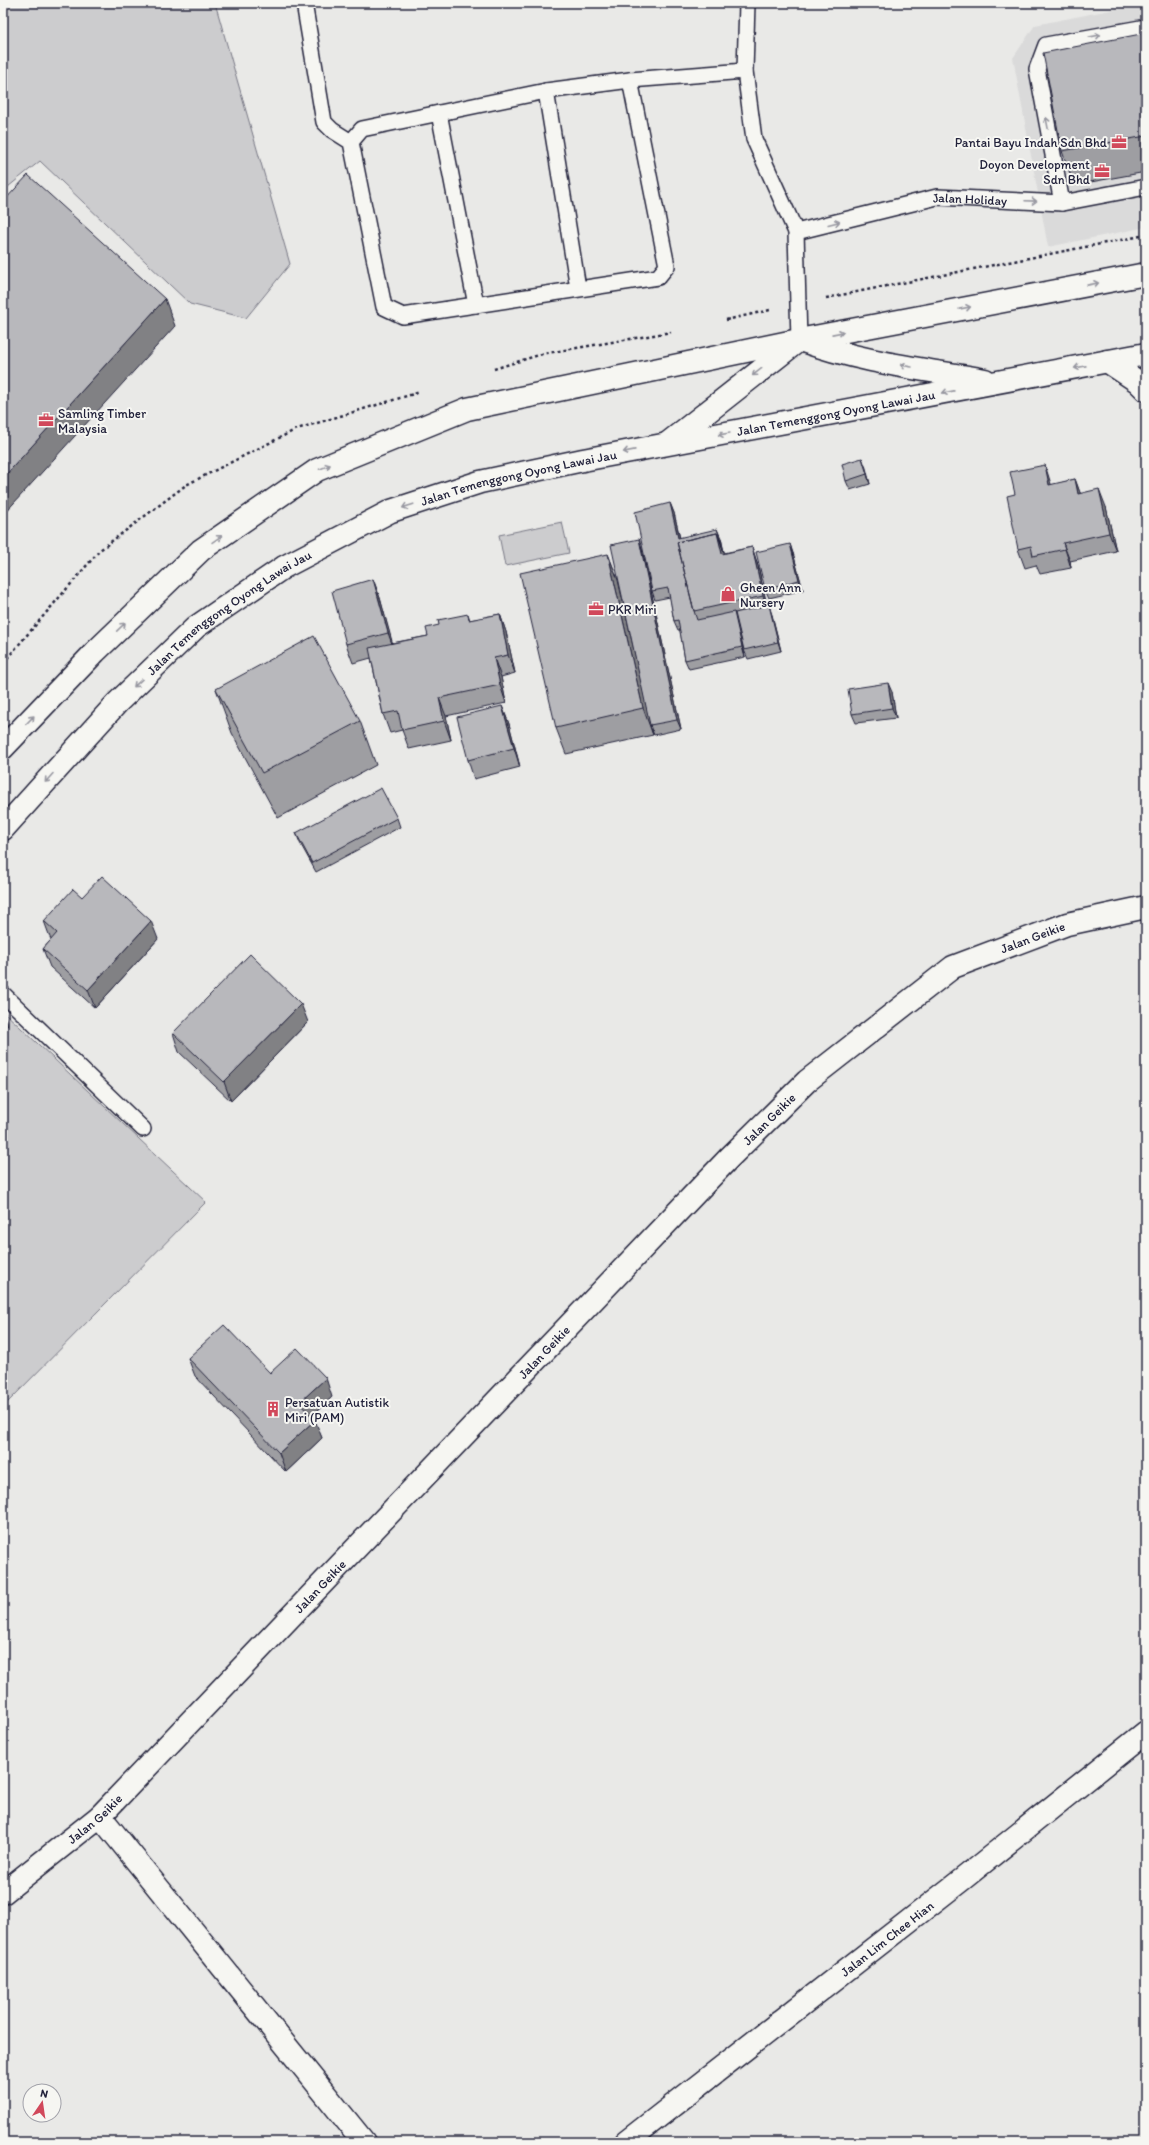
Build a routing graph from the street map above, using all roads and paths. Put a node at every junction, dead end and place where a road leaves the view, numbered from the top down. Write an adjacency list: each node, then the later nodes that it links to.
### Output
1 (304, 3): 8 (lane)
2 (747, 3): 4 (lane)
3 (1146, 27): 10 (lane, one-way to 3)
4 (745, 71): 5 (lane); 11 (lane)
5 (630, 80): 6 (lane); 14 (lane)
6 (546, 91): 7 (lane); 14 (lane)
7 (439, 113): 8 (lane); 16 (lane)
8 (351, 142): 16 (lane)
9 (1146, 187): 10 (lane, Jalan Holiday)
10 (1062, 203): 11 (lane, Jalan Holiday, one-way to 10)
11 (796, 232): 15 (lane)
12 (1146, 235): 15 (path)
13 (1146, 274): 17 (main road, one-way to 13)
14 (578, 288): 16 (lane)
15 (798, 303): 17 (lane)
16 (476, 305)
17 (799, 340): 20 (main road, one-way to 17); 22 (main road, one-way to 22); 23 (main road, one-way to 17)
18 (1146, 354): 19 (main road, Jalan Temenggong Oyong Lawai Jau)
19 (1107, 361): 20 (main road, Jalan Temenggong Oyong Lawai Jau, one-way to 20); 21 (main road)
20 (1000, 382): 22 (main road, Jalan Temenggong Oyong Lawai Jau, one-way to 22)
21 (1146, 390)
22 (667, 444): 24 (main road, Jalan Temenggong Oyong Lawai Jau, one-way to 24)
23 (3, 748)
24 (3, 829)
25 (1146, 907): 29 (main road, Jalan Geikie)
26 (3, 994): 27 (lane)
27 (143, 1129)
28 (1146, 1732): 32 (main road, Jalan Lim Chee Hian)
29 (100, 1816): 30 (main road, Jalan Geikie); 31 (main road)
30 (3, 1893)
31 (364, 2142)
32 (626, 2142)

